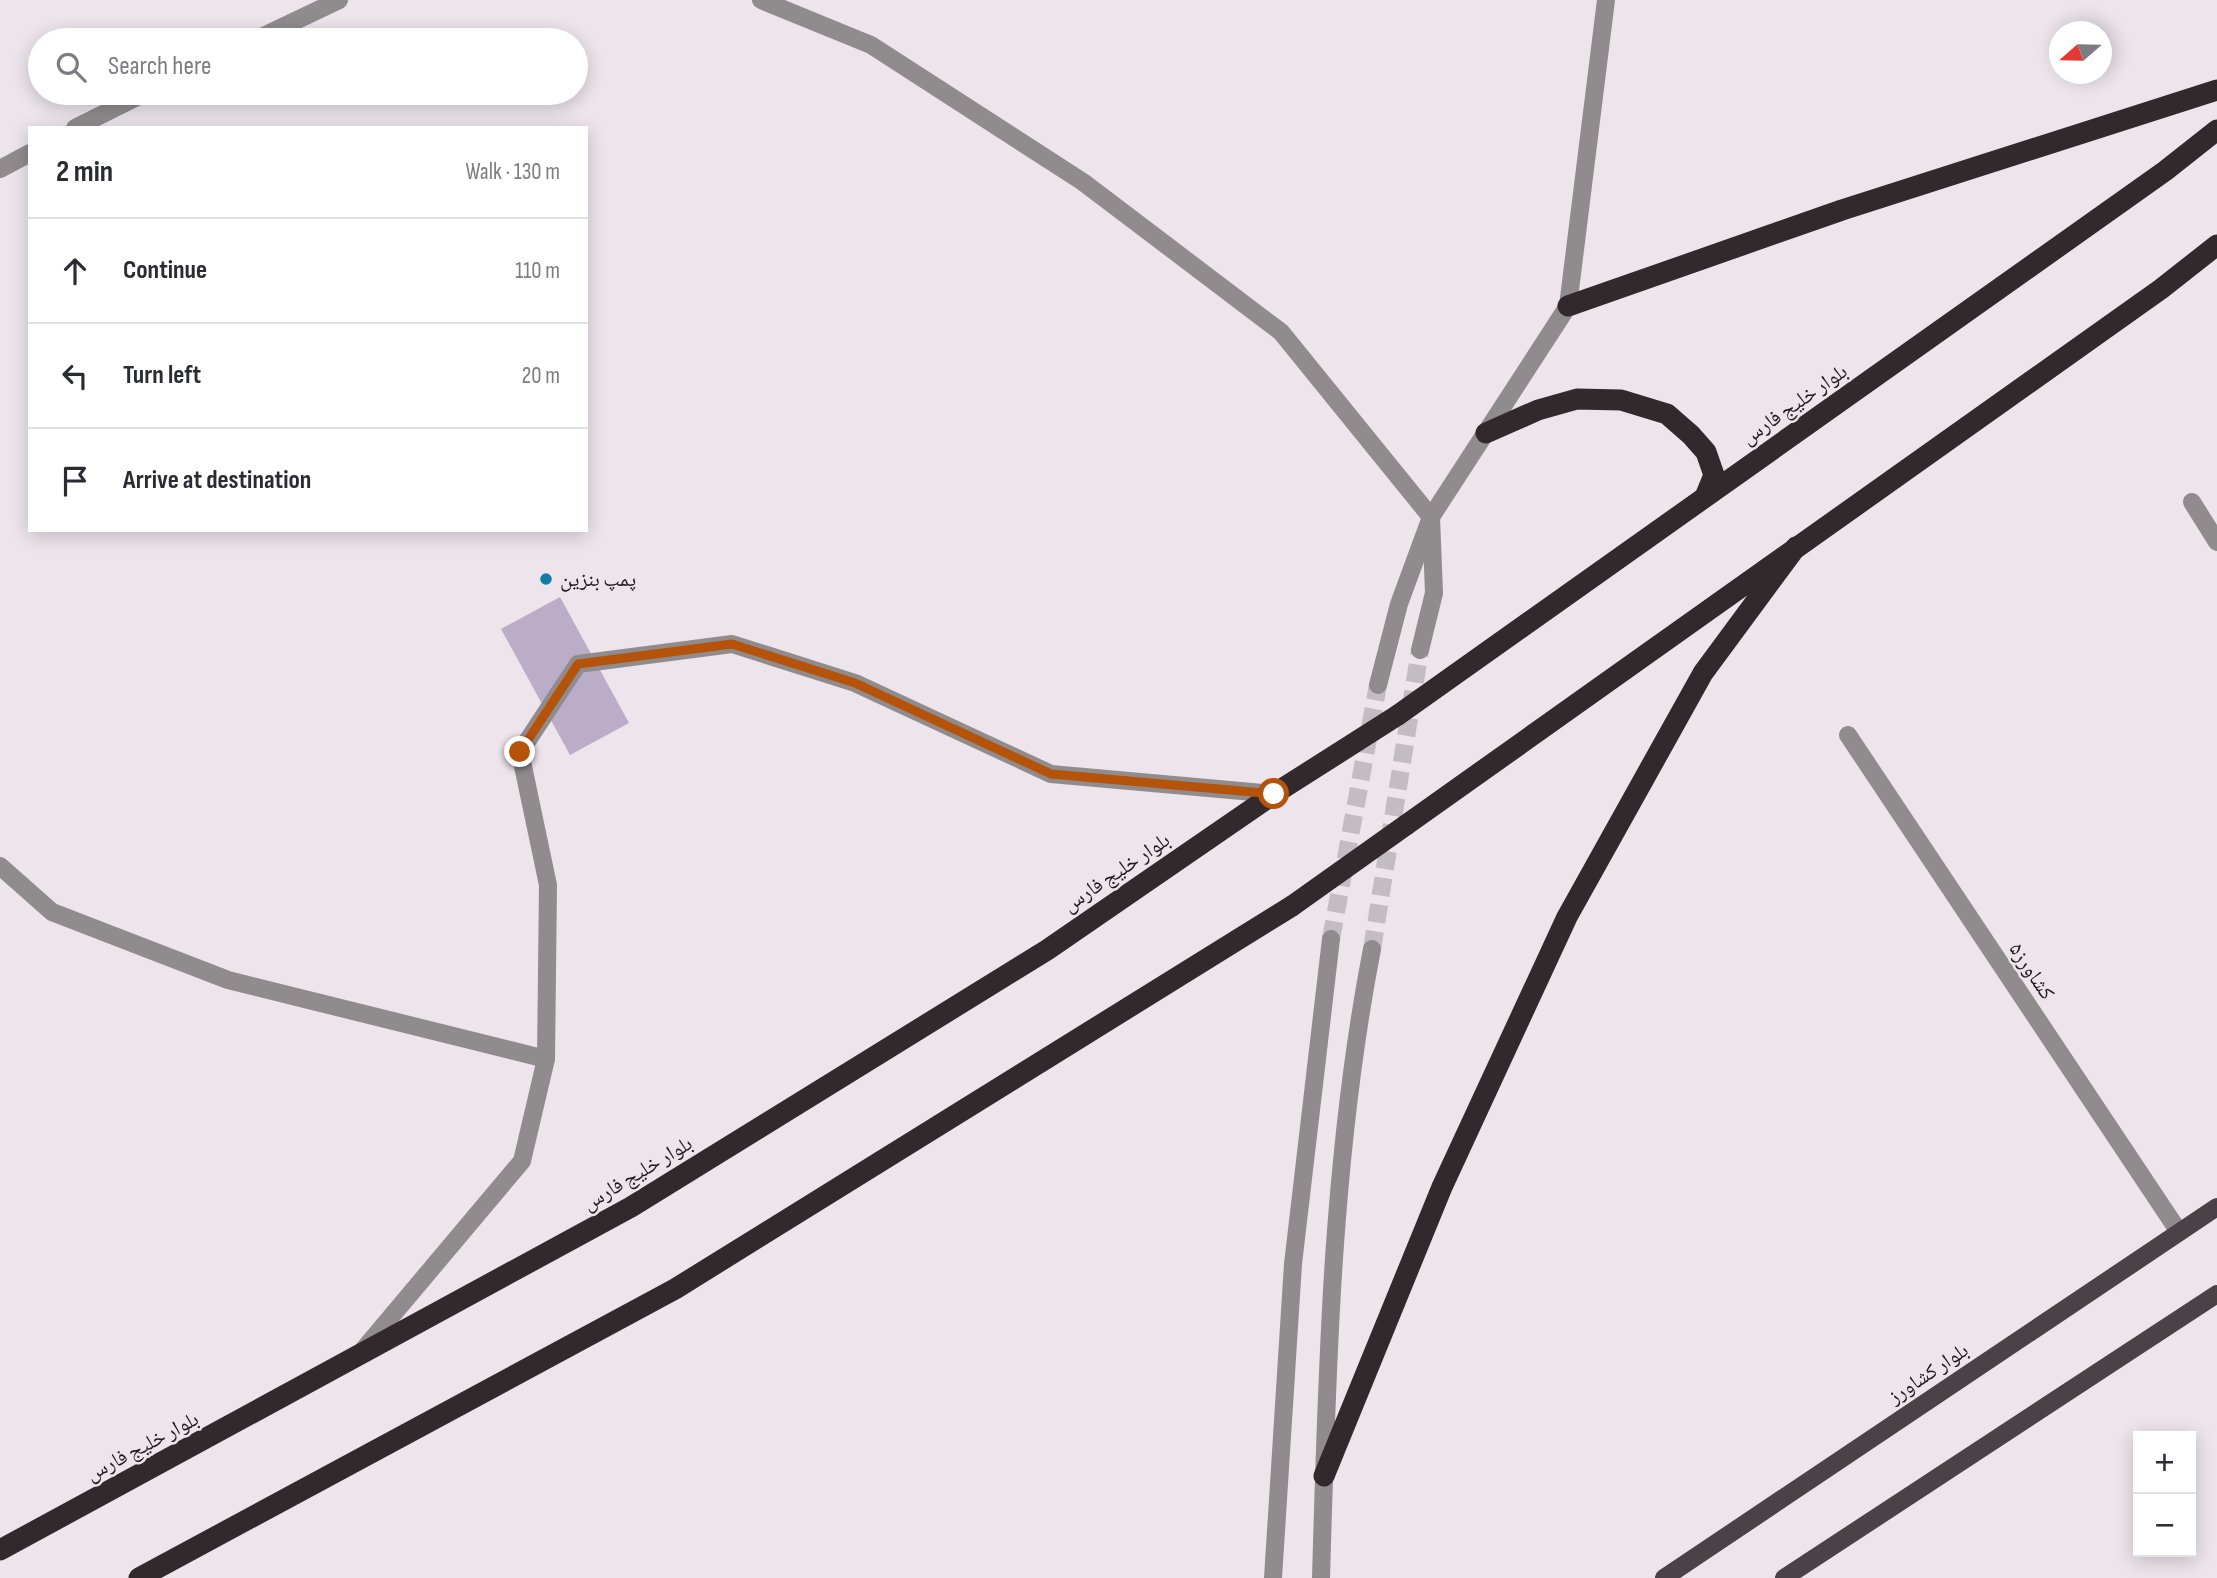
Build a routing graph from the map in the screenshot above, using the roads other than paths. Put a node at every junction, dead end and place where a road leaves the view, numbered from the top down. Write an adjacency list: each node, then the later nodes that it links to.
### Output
1 (339, 0): 4 (street)
2 (761, 0): 16 (street)
3 (1606, 0): 12 (street)
4 (280, 28)
5 (2217, 90): 12 (highway)
6 (121, 105): 7 (street)
7 (79, 126)
8 (2217, 130): 14 (highway, بلوار خلیج فارس)
9 (28, 154): 10 (street)
10 (0, 169)
11 (2217, 245): 18 (highway)
12 (1568, 306): 13 (street)
13 (1486, 433): 14 (highway); 16 (street)
14 (1705, 497): 22 (highway, بلوار خلیج فارس, bridge)
15 (2192, 502): 17 (street)
16 (1431, 517): 19 (street); 20 (street)
17 (2217, 542)
18 (1797, 547): 31 (highway); 33 (highway, bridge)
19 (1420, 650)
20 (1378, 685)
21 (1848, 735): 28 (street, کشاورز۵)
22 (1274, 794): 26 (street); 30 (highway, بلوار خلیج فارس)
23 (0, 866): 26 (street)
24 (1331, 939): 34 (street)
25 (1372, 949): 31 (street)
26 (546, 1059): 30 (street)
27 (2217, 1207): 28 (main road, بلوار کشاورز)
28 (2179, 1232): 36 (main road, بلوار کشاورز)
29 (2217, 1294): 37 (main road)
30 (356, 1358): 32 (highway, بلوار خلیج فارس)
31 (1324, 1476): 35 (street)
32 (0, 1550)
33 (139, 1578)
34 (1273, 1578)
35 (1321, 1578)
36 (1664, 1578)
37 (1784, 1578)

